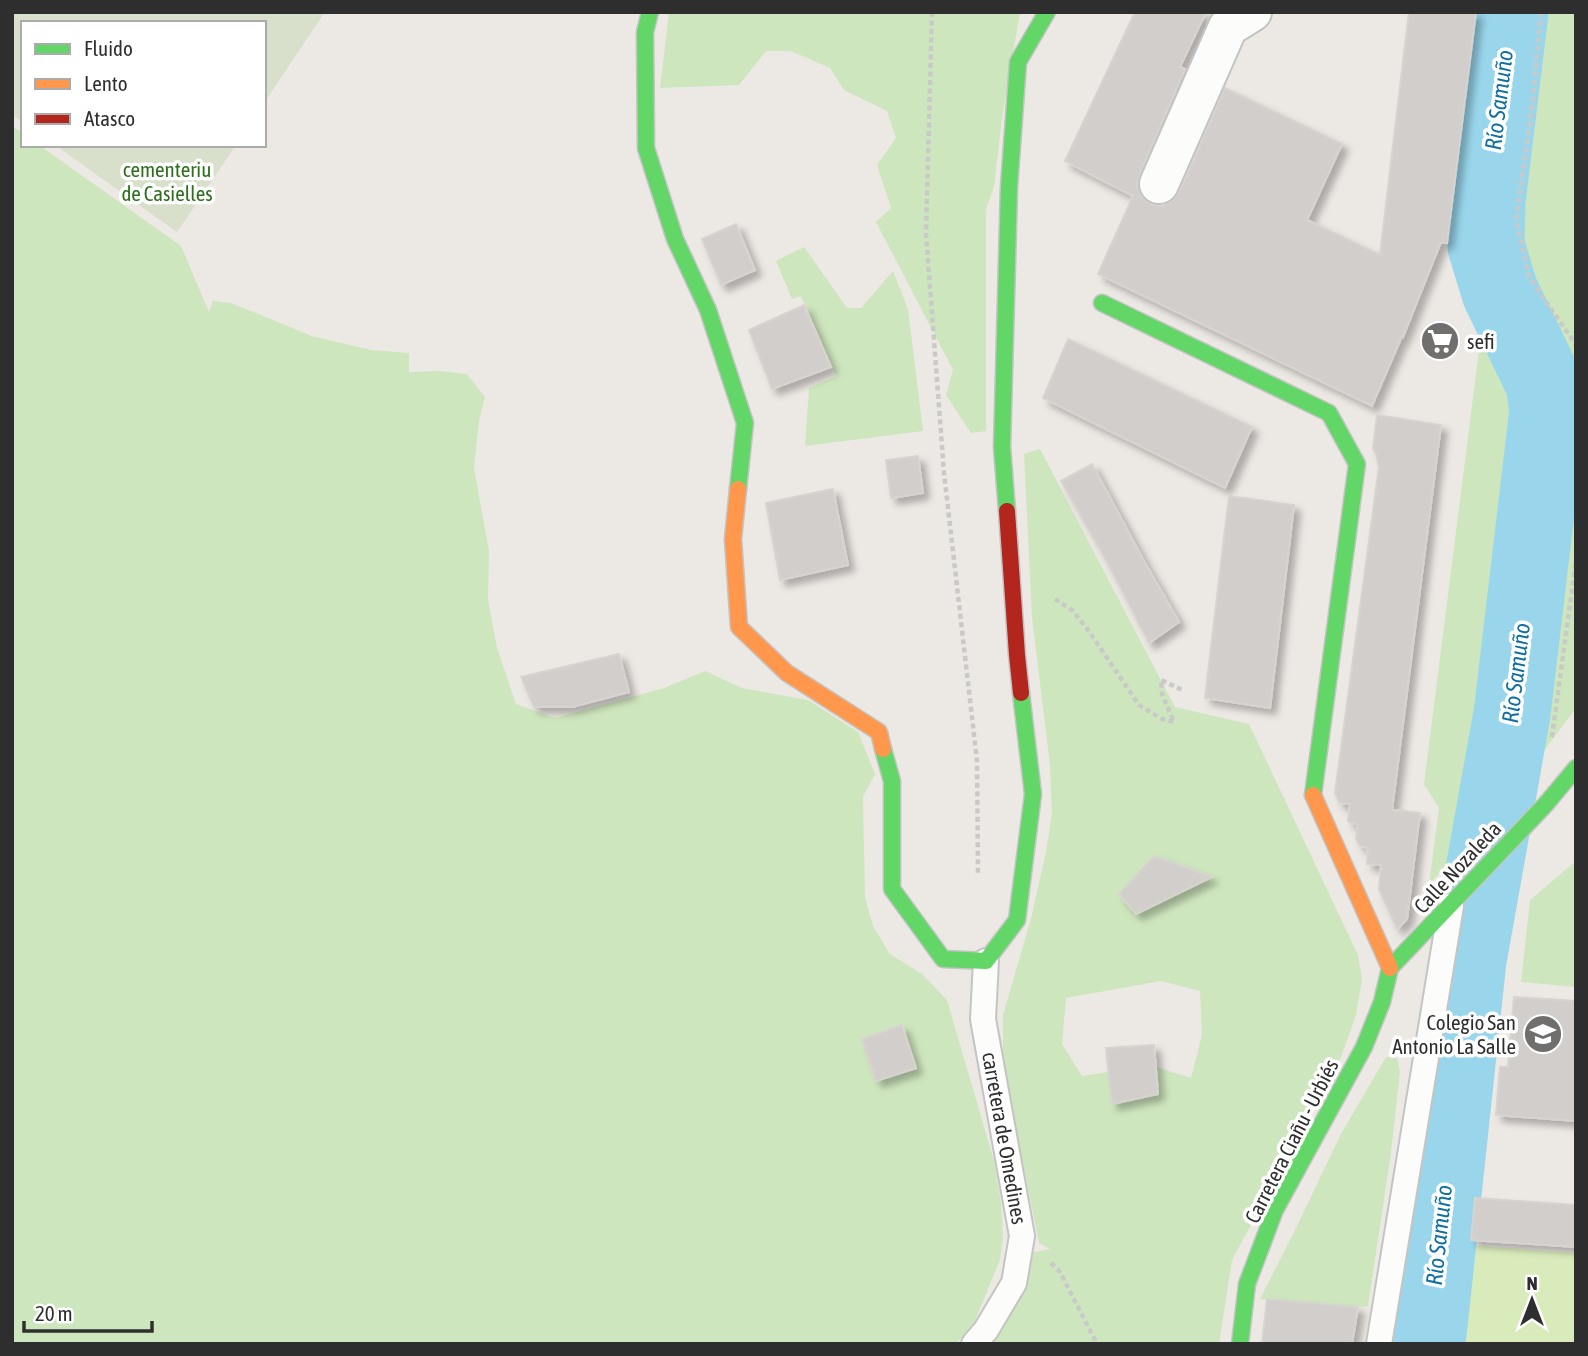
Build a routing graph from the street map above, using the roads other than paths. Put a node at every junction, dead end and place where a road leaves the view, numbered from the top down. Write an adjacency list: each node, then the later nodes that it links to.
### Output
1 (650, 12): 8 (street)
2 (1047, 12): 8 (street)
3 (1252, 12): 4 (street)
4 (1159, 184)
5 (1102, 303): 9 (street)
6 (1576, 768): 7 (street, Calle Nozaleda)
7 (1451, 904): 9 (street, Calle Nozaleda); 12 (lane)
8 (986, 961): 10 (lane, carretera de Omedines)
9 (1390, 968): 11 (street, Carretera Ciañu - Urbiés)
10 (974, 1344)
11 (1240, 1344)
12 (1379, 1344)

